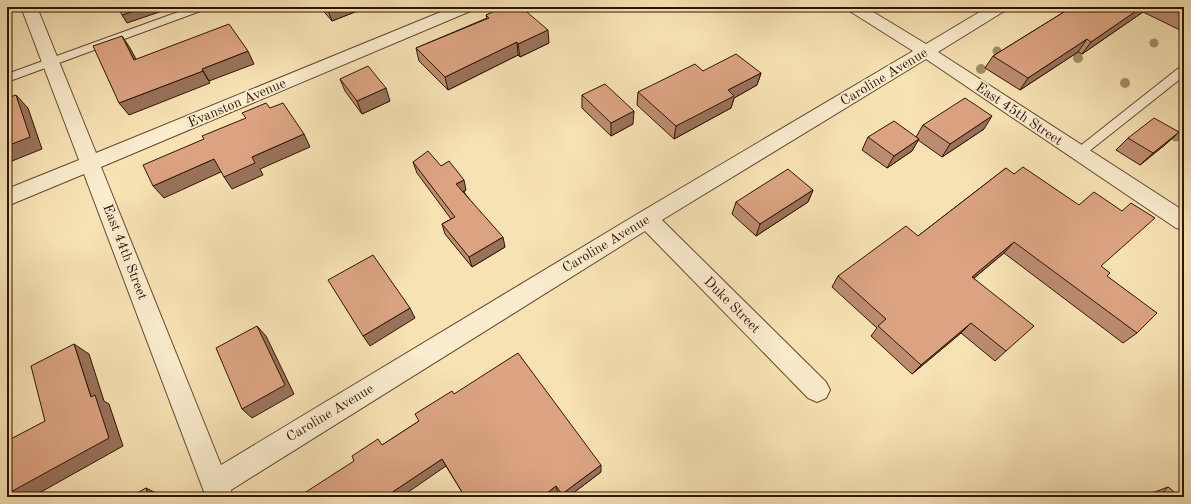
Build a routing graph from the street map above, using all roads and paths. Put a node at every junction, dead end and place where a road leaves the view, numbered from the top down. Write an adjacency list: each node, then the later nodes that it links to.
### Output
1 (29, 7): 7 (street, East 44th Street)
2 (202, 7): 7 (lane)
3 (467, 7): 11 (street, Evanston Avenue)
4 (854, 7): 6 (street, East 45th Street)
5 (1000, 7): 6 (street, Caroline Avenue)
6 (927, 52): 10 (street, East 45th Street); 13 (street, Caroline Avenue)
7 (51, 62): 9 (lane); 11 (street, East 44th Street)
8 (1184, 70): 10 (lane)
9 (7, 78)
10 (1079, 153): 14 (street, East 45th Street)
11 (90, 164): 12 (street, Evanston Avenue); 16 (street, East 44th Street)
12 (7, 198)
13 (647, 219): 15 (street, Duke Street); 16 (street, Caroline Avenue)
14 (1184, 222)
15 (817, 390)
16 (217, 490)

